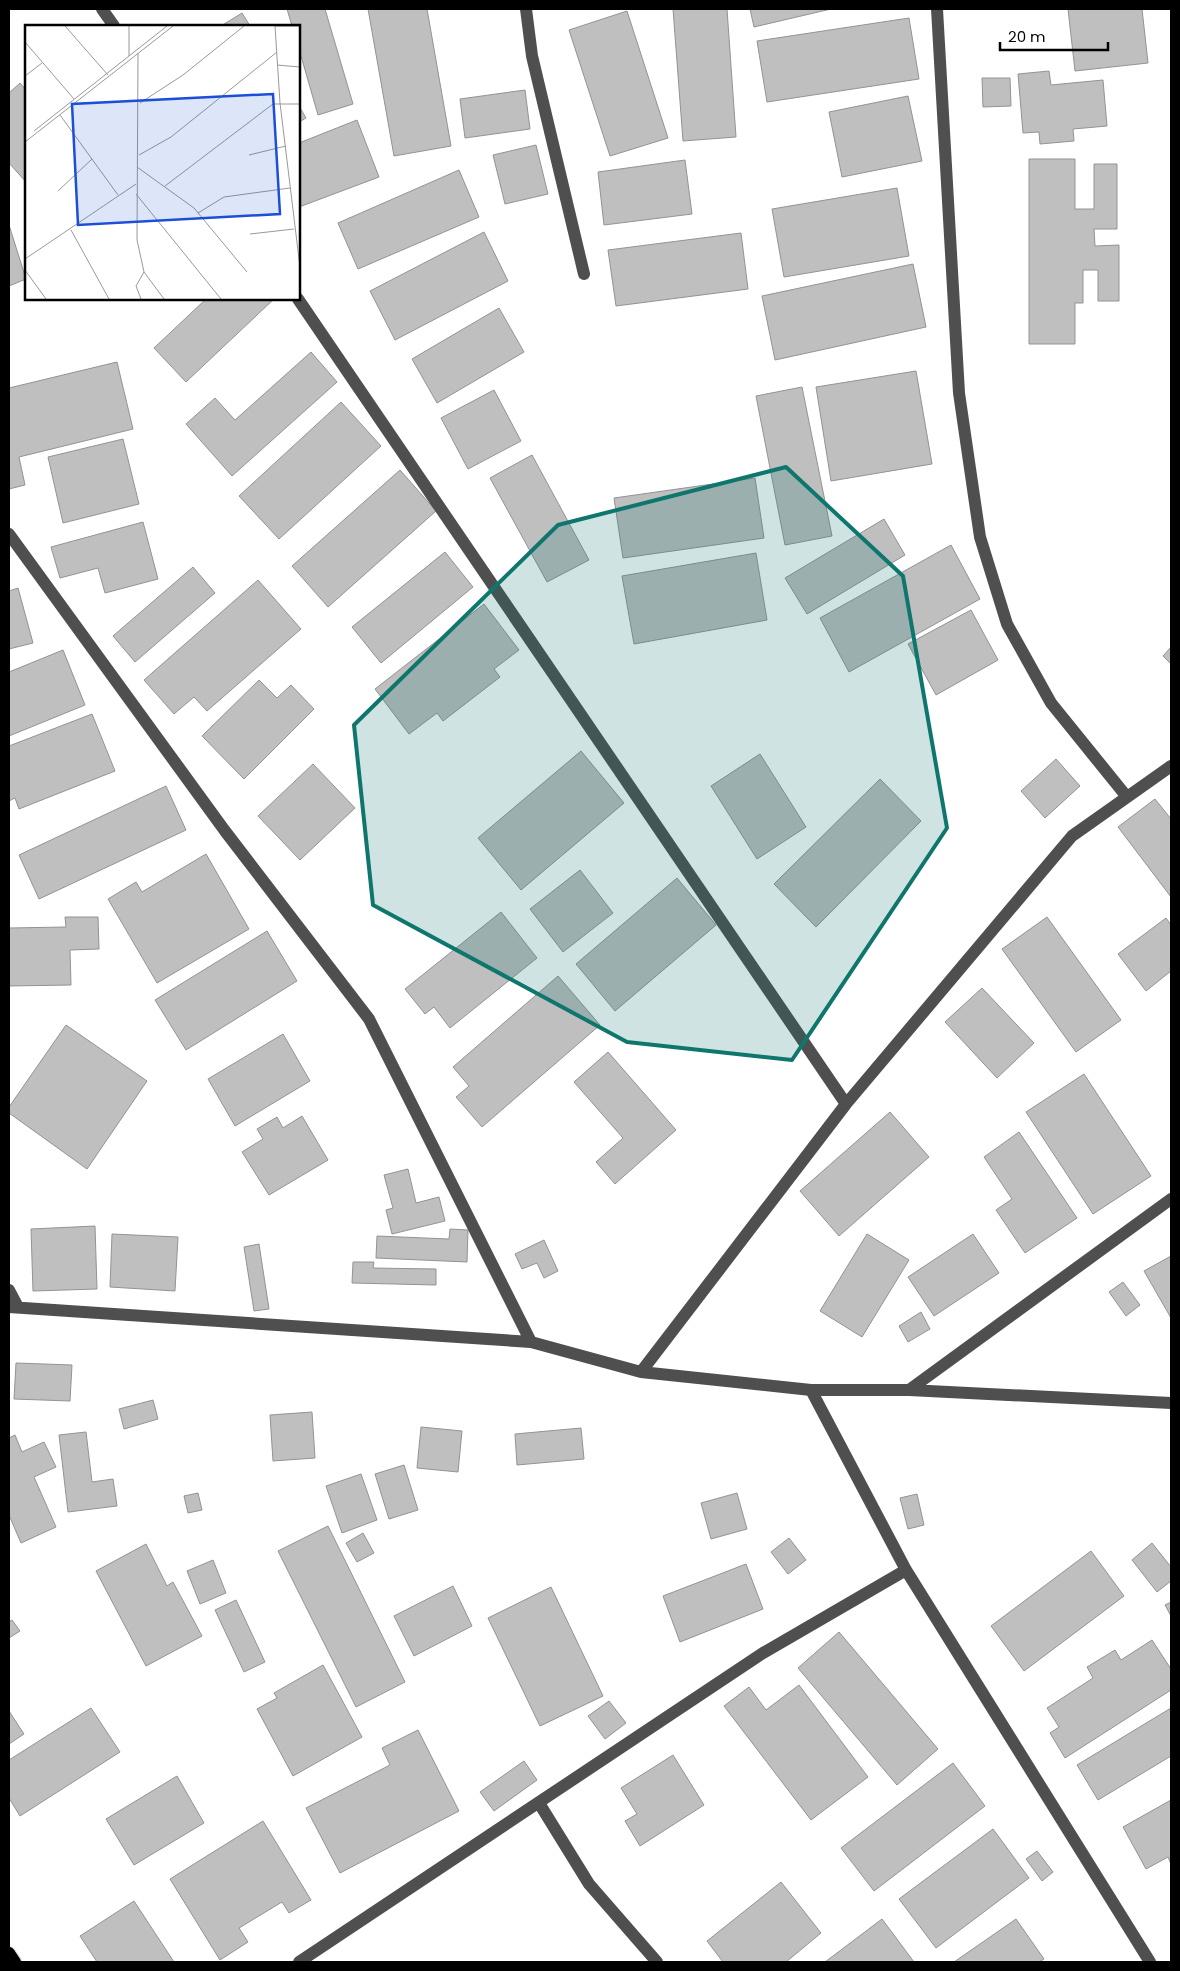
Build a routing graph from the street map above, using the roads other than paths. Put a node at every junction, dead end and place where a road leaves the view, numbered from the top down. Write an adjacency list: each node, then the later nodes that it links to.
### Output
1 (102, 9): 4 (street)
2 (526, 9): 5 (street)
3 (937, 9): 9 (street)
4 (113, 25)
5 (584, 274)
6 (299, 300): 10 (street)
7 (9, 534): 14 (street)
8 (1171, 766): 9 (street)
9 (1127, 797): 10 (street)
10 (846, 1104): 15 (street)
11 (1171, 1199): 17 (street)
12 (9, 1290): 13 (street)
13 (13, 1307): 14 (street)
14 (531, 1342): 15 (street)
15 (641, 1372): 16 (street)
16 (811, 1390): 17 (street); 19 (street)
17 (909, 1390): 18 (street)
18 (1171, 1403)
19 (906, 1570): 20 (street); 25 (street)
20 (539, 1803): 23 (street); 24 (street)
21 (9, 1954): 22 (main road)
22 (15, 1962)
23 (299, 1962)
24 (657, 1962)
25 (1150, 1962)

